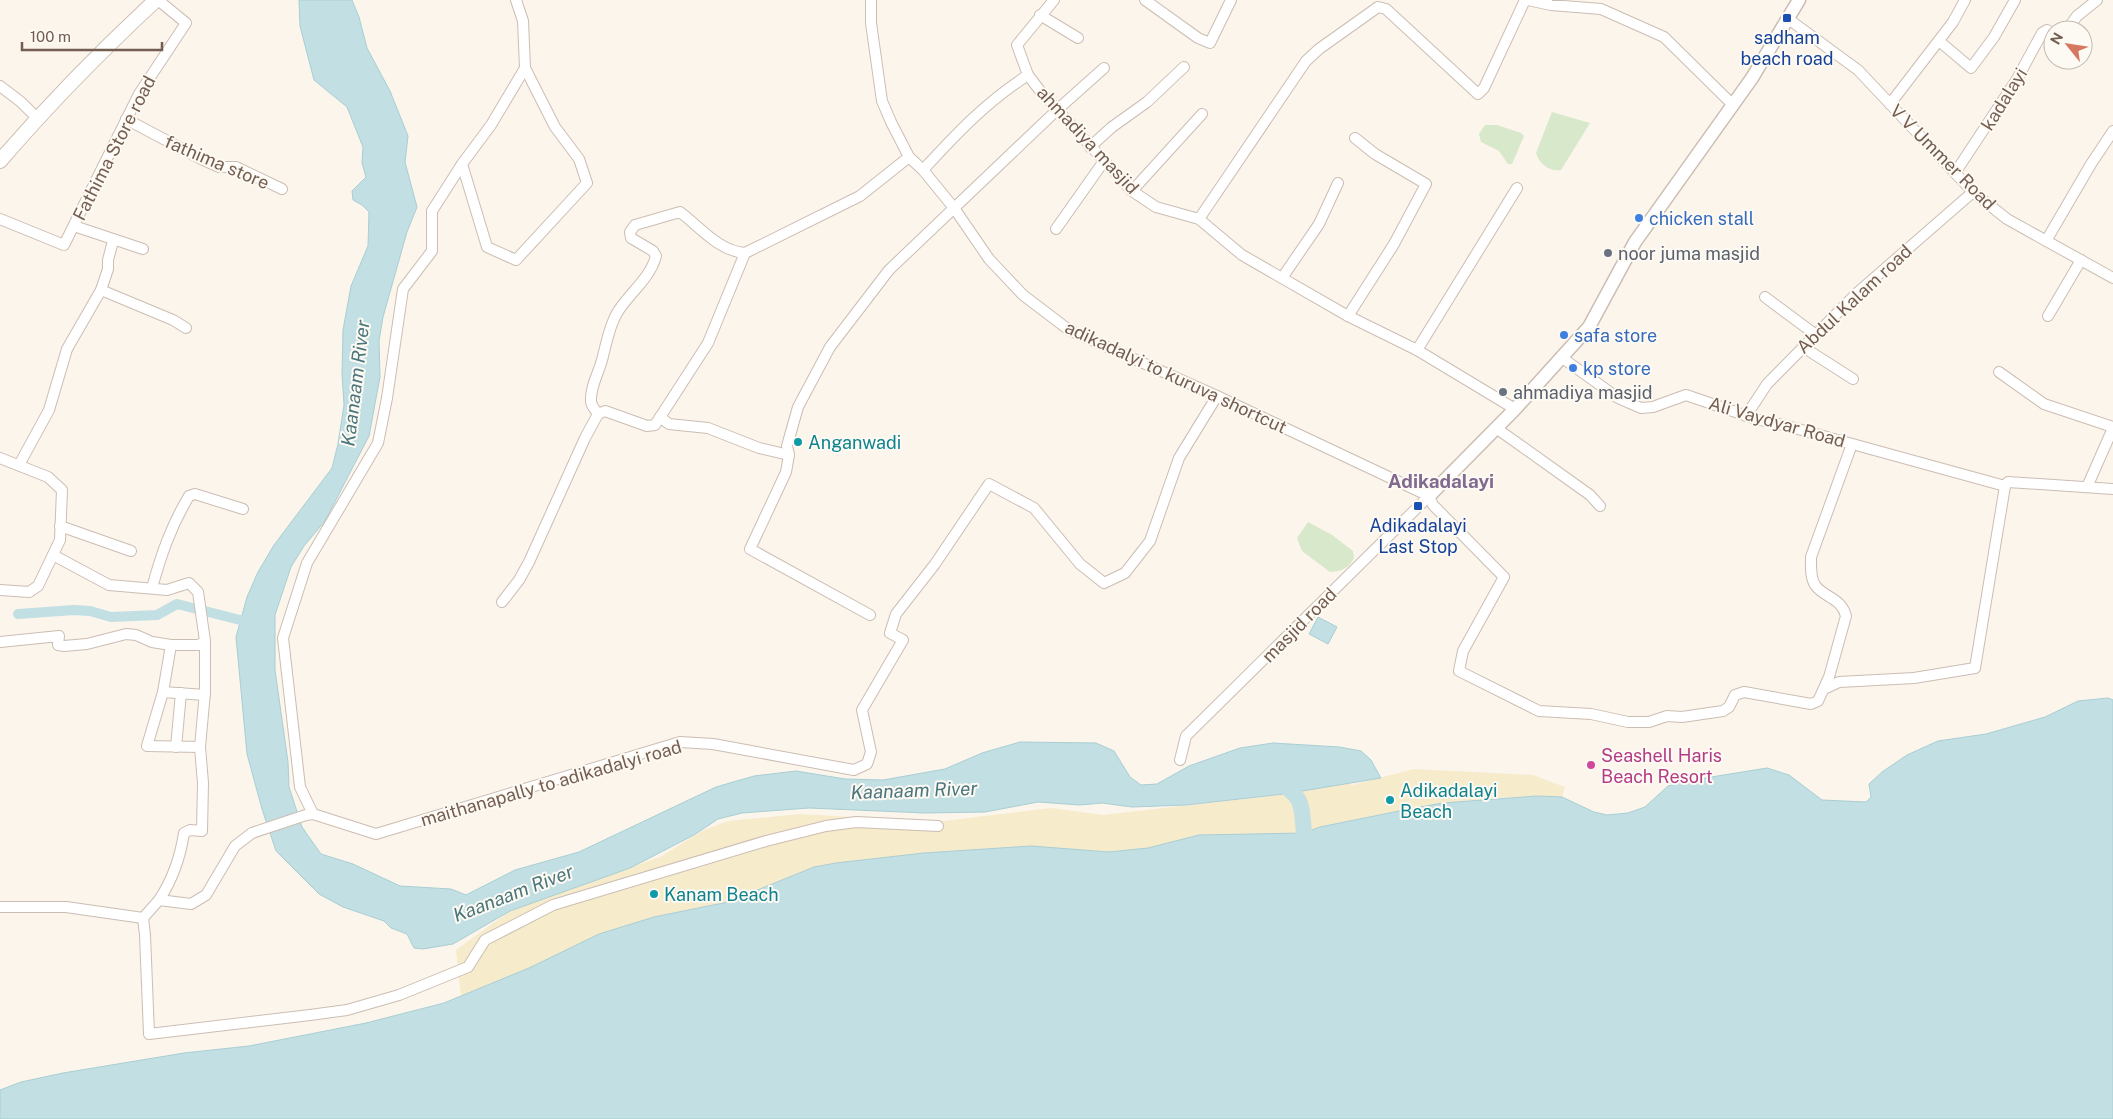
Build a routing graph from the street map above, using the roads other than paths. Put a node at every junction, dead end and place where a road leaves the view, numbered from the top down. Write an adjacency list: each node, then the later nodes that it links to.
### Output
1 (157, 0): 29 (main road); 30 (street, Fathima Store road)
2 (516, 0): 21 (street)
3 (871, 0): 34 (street, adikadalyi to kuruva shortcut)
4 (1054, 0): 14 (street, ahmadiya masjid)
5 (1145, 0): 6 (street)
6 (1231, 0)
7 (1372, 0): 13 (street)
8 (1527, 0): 13 (street); 26 (street)
9 (1799, 0): 15 (street)
10 (1965, 0): 19 (street)
11 (2015, 0): 19 (street)
12 (2097, 0): 16 (street)
13 (1372, 12): 47 (street)
14 (1040, 15): 18 (street); 23 (street, ahmadiya masjid)
15 (1787, 18): 25 (street, V V Ummer Road); 26 (street)
16 (2074, 20)
17 (2043, 32): 39 (street, kadalayi)
18 (1078, 38)
19 (1939, 40): 25 (street)
20 (1184, 67): 33 (street)
21 (526, 68): 37 (street); 37 (street)
22 (1104, 68): 27 (street)
23 (1028, 75): 27 (street, ahmadiya masjid); 38 (street)
24 (0, 86): 29 (street)
25 (1890, 104): 39 (street, V V Ummer Road)
26 (1733, 105): 65 (street)
27 (1057, 110): 33 (street, ahmadiya masjid); 45 (street)
28 (1202, 114): 43 (street)
29 (36, 118): 35 (main road)
30 (126, 119): 42 (street, fathima store); 48 (street, Fathima Store road)
31 (2113, 131): 51 (street)
32 (1355, 138): 59 (street)
33 (1090, 147): 36 (street, ahmadiya masjid)
34 (909, 157): 38 (street, adikadalyi to kuruva shortcut); 53 (street)
35 (0, 161)
36 (1104, 161): 43 (street, ahmadiya masjid); 49 (street)
37 (462, 164): 102 (street)
38 (923, 170): 45 (street, adikadalyi to kuruva shortcut)
39 (1955, 172): 44 (street, V V Ummer Road)
40 (1338, 183): 55 (street)
41 (1517, 188): 64 (street)
42 (282, 189)
43 (1132, 191): 47 (street, ahmadiya masjid)
44 (1973, 192): 51 (street, V V Ummer Road); 62 (street, Abdul Kalam road)
45 (954, 208): 68 (street, adikadalyi to kuruva shortcut); 76 (street)
46 (0, 219): 48 (street, Fathima Store road)
47 (1200, 219): 55 (street, ahmadiya masjid)
48 (74, 226): 50 (street)
49 (1056, 229)
50 (113, 241): 52 (street); 57 (street)
51 (2046, 241): 54 (street, V V Ummer Road)
52 (143, 249)
53 (745, 254): 70 (street); 72 (street)
54 (2081, 260): 56 (street, V V Ummer Road); 60 (street)
55 (1282, 278): 59 (street, ahmadiya masjid)
56 (2113, 278)
57 (101, 290): 61 (street); 78 (street)
58 (1765, 297): 62 (street)
59 (1348, 316): 64 (street, ahmadiya masjid)
60 (2048, 316)
61 (186, 328)
62 (1816, 335): 63 (street, Abdul Kalam road)
63 (1803, 347): 67 (street); 71 (street, Abdul Kalam road)
64 (1417, 350): 69 (street, ahmadiya masjid)
65 (1561, 357): 69 (street); 71 (street, Ali Vaydyar Road)
66 (1999, 372): 73 (street)
67 (1853, 379)
68 (1217, 396): 82 (street, adikadalyi to kuruva shortcut); 102 (street, maithanapally to adikadalyi road)
69 (1515, 409): 74 (street)
70 (598, 414): 72 (street); 90 (street)
71 (1746, 416): 75 (street, Ali Vaydyar Road)
72 (660, 417): 76 (street)
73 (2113, 427): 80 (street)
74 (1496, 428): 82 (street); 83 (street)
75 (1852, 444): 79 (street, Ali Vaydyar Road); 95 (street)
76 (789, 455): 91 (street)
77 (0, 458): 78 (street)
78 (18, 466): 85 (street)
79 (2005, 486): 80 (street); 95 (street)
80 (2087, 487): 81 (street)
81 (2113, 489)
82 (1429, 496): 95 (street); 101 (street, masjid road)
83 (1600, 506)
84 (244, 509): 88 (street)
85 (60, 526): 86 (street); 87 (street)
86 (131, 551)
87 (52, 554): 88 (street); 89 (street)
88 (152, 588): 92 (street)
89 (0, 590)
90 (502, 602)
91 (870, 615)
92 (205, 641): 94 (street); 98 (street)
93 (0, 642): 94 (street)
94 (171, 646): 96 (street)
95 (1824, 689)
96 (163, 692): 97 (street); 99 (street)
97 (181, 693): 98 (street); 99 (street)
98 (205, 695): 100 (street)
99 (176, 747): 100 (street)
100 (200, 748): 104 (street)
101 (1180, 760)
102 (309, 814): 104 (street)
103 (938, 826): 106 (street)
104 (159, 900): 106 (street)
105 (0, 907): 106 (street)
106 (142, 918)

